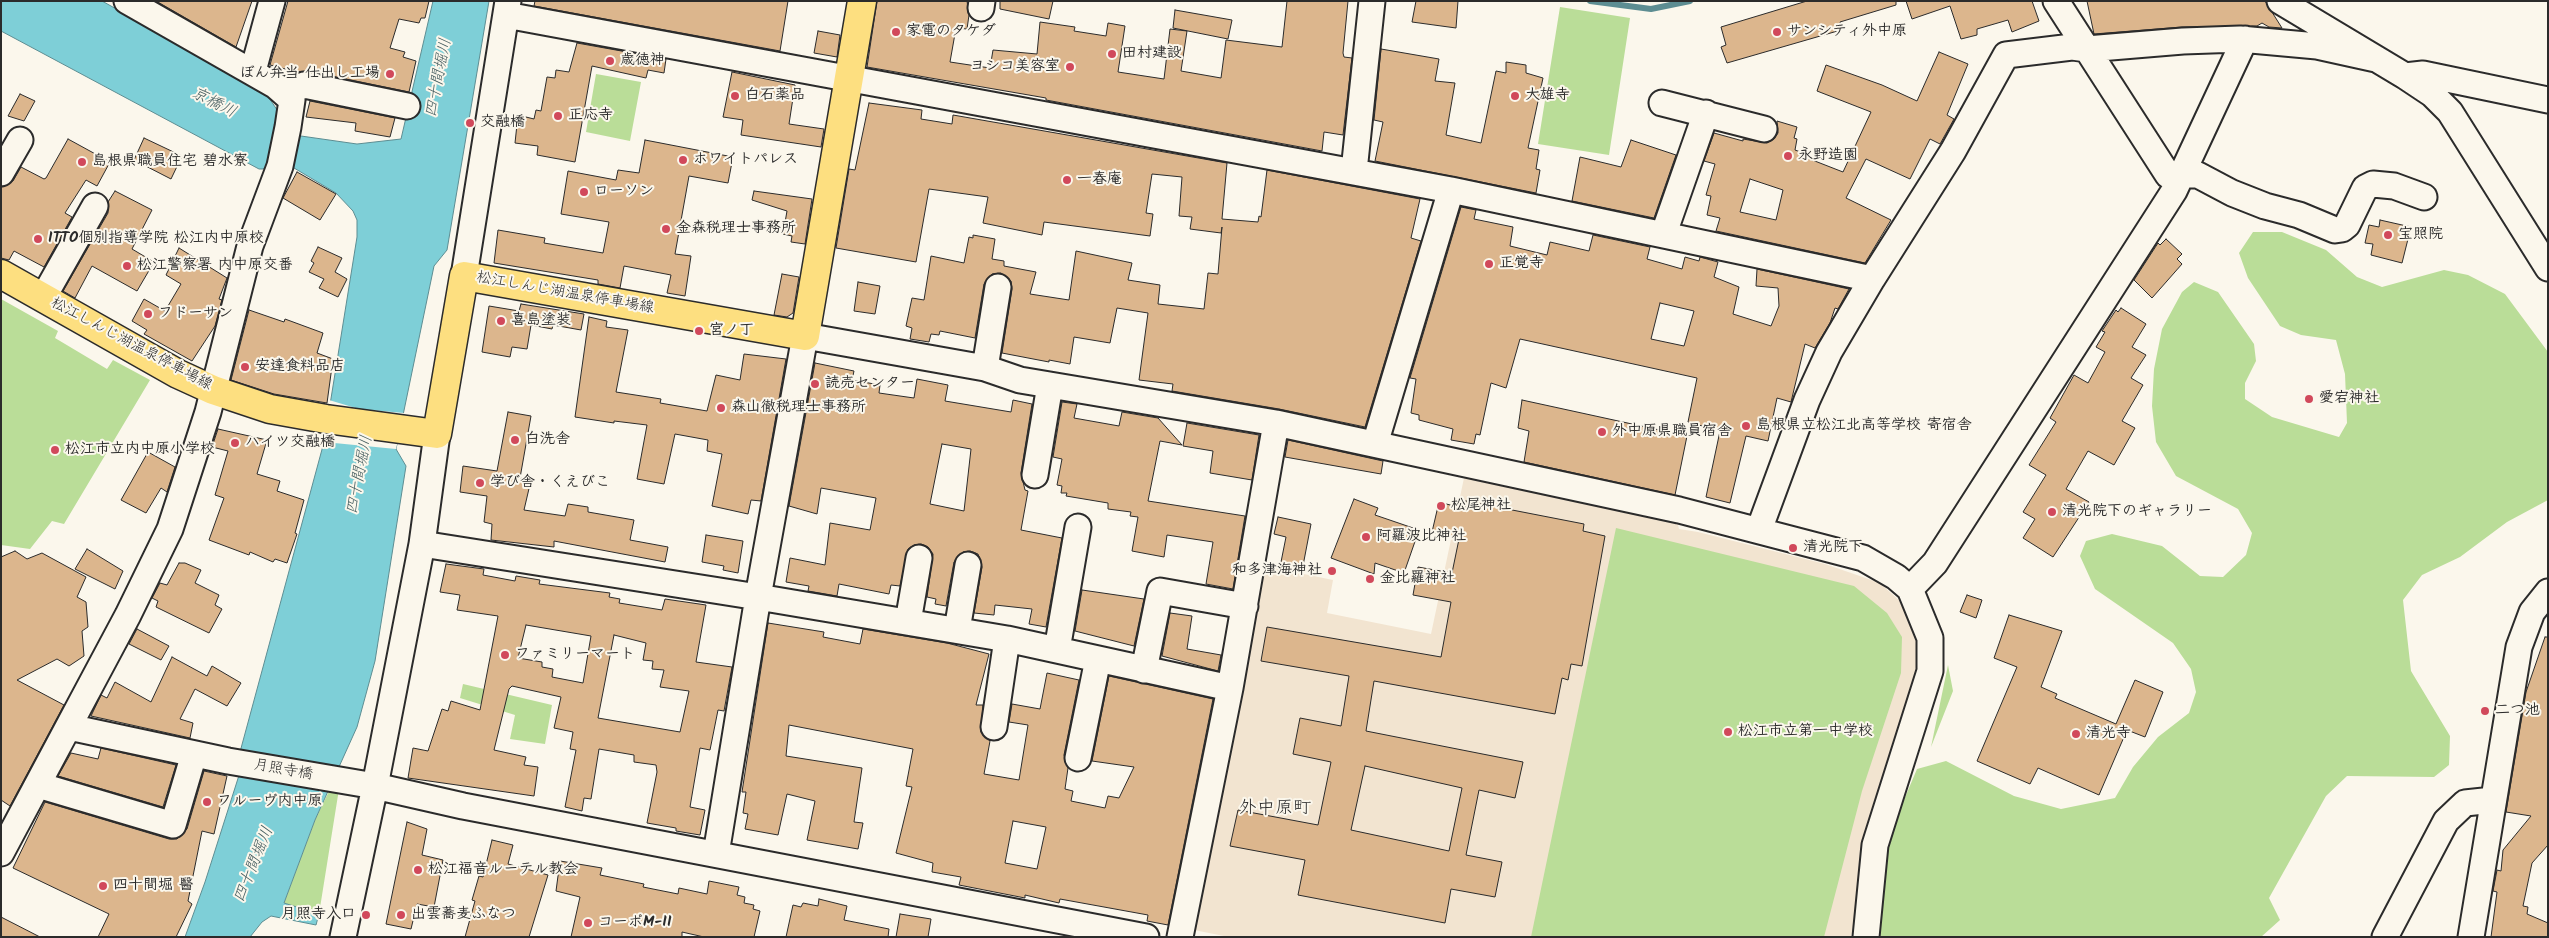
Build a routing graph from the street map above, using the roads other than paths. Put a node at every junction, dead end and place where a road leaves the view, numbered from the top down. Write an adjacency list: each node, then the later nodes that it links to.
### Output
1 (127, 1): 11 (street)
2 (272, 1): 11 (street)
3 (862, 1): 13 (main road)
4 (1372, 1): 21 (street)
5 (2056, 1): 9 (street)
6 (2280, 1): 10 (street)
7 (507, 8): 13 (street); 30 (street)
8 (2246, 39): 9 (street); 10 (street); 23 (street)
9 (2087, 49): 23 (street); 31 (street)
10 (2376, 59): 12 (street)
11 (253, 71): 14 (street)
12 (2405, 76): 15 (street); 28 (street)
13 (849, 77): 21 (street); 34 (main road)
14 (286, 94): 17 (street); 37 (street)
15 (2548, 100)
16 (1662, 103): 18 (street)
17 (407, 106)
18 (1706, 113): 19 (street); 27 (street)
19 (1764, 129)
20 (20, 140): 22 (street)
21 (1354, 171): 24 (street)
22 (1, 173)
23 (2182, 177): 25 (street); 47 (street)
24 (1451, 190): 27 (street); 40 (street)
25 (2424, 196)
26 (95, 206): 33 (street)
27 (1664, 234): 31 (street)
28 (2548, 268)
29 (1, 274): 33 (main road, 松江しんじ湖温泉停車場線)
30 (464, 276): 34 (main road, 松江しんじ湖温泉停車場線); 39 (main road, 松江しんじ湖温泉停車場線)
31 (1872, 279): 43 (street)
32 (998, 287): 35 (street)
33 (44, 298): 37 (main road, 松江しんじ湖温泉停車場線)
34 (806, 336): 35 (street); 49 (street)
35 (985, 368): 36 (street)
36 (1050, 385): 38 (street); 41 (street)
37 (213, 390): 39 (main road, 松江しんじ湖温泉停車場線); 58 (street)
38 (1276, 423): 40 (street); 50 (street)
39 (437, 434): 44 (street)
40 (1375, 444): 43 (street)
41 (1035, 475)
42 (1078, 527): 54 (street)
43 (1759, 530): 47 (street)
44 (422, 544): 49 (street); 63 (street)
45 (919, 558): 51 (street)
46 (968, 565): 52 (street)
47 (1910, 589): 70 (street)
48 (2548, 592): 64 (street)
49 (758, 597): 51 (street); 66 (street)
50 (1245, 606): 56 (street); 57 (street)
51 (908, 622): 52 (street)
52 (957, 630): 53 (street)
53 (1007, 639): 54 (street); 59 (street)
54 (1058, 650): 55 (street)
55 (1098, 659): 56 (street); 61 (street)
56 (1144, 670): 57 (street)
57 (1230, 688): 69 (street)
58 (69, 727): 60 (street, 月照寺橋); 62 (street)
59 (994, 727)
60 (194, 754): 62 (street); 63 (street, 月照寺橋)
61 (1078, 758)
62 (38, 785): 65 (street)
63 (375, 786): 66 (street, 月照寺橋); 67 (street)
64 (2493, 800): 71 (street); 72 (street)
65 (1, 853)
66 (716, 854): 68 (street, 月照寺橋)
67 (343, 937)
68 (1146, 937)
69 (1180, 937)
70 (1866, 937)
71 (2385, 937)
72 (2471, 937)

